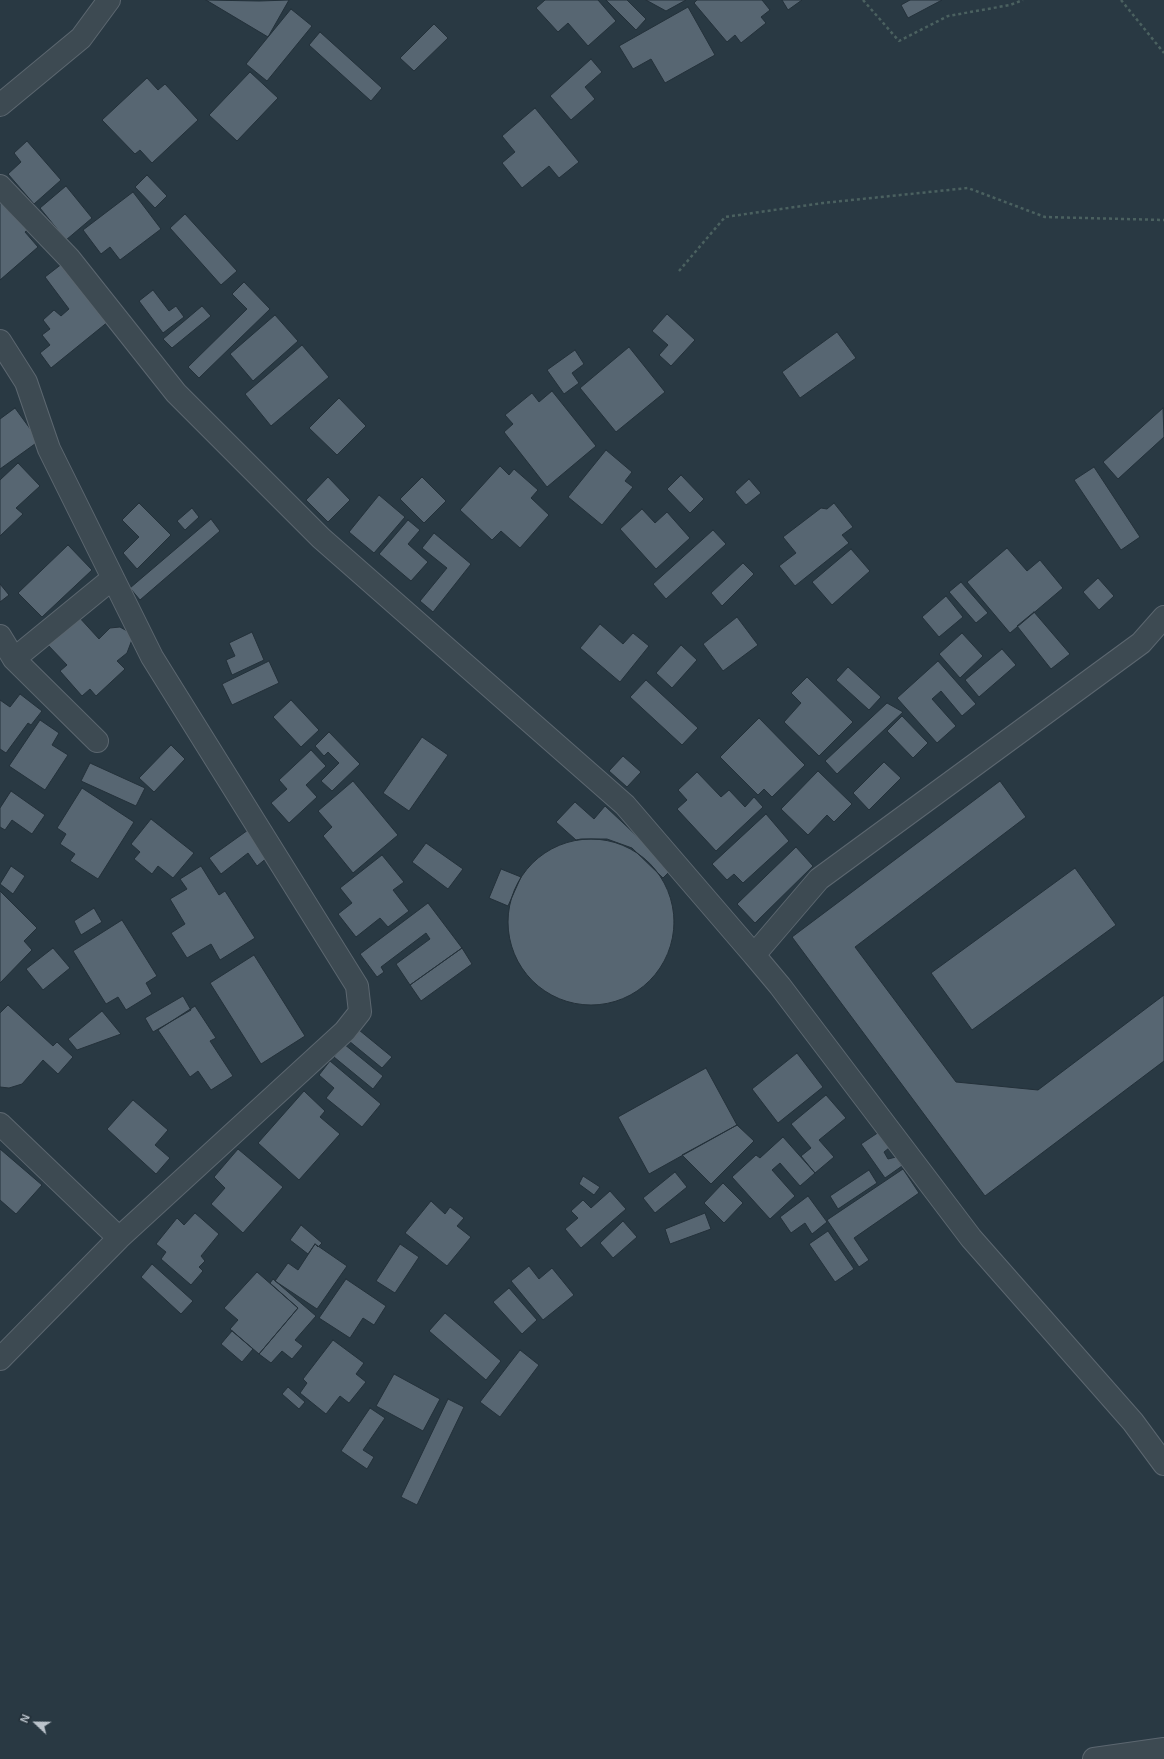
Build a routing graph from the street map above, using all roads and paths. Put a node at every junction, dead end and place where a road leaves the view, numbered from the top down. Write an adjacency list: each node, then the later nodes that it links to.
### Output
1 (109, 0): 6 (street)
2 (863, 0): 3 (path)
3 (1023, 0)
4 (1122, 0): 5 (path)
5 (1164, 53)
6 (2, 100)
7 (0, 186): 16 (street)
8 (1164, 220): 9 (path)
9 (679, 271)
10 (0, 341): 11 (street)
11 (113, 578): 14 (street); 18 (street)
12 (1164, 617): 16 (street)
13 (0, 636): 14 (street)
14 (14, 659): 15 (street)
15 (97, 741)
16 (754, 955): 20 (street)
17 (0, 1124): 18 (street)
18 (120, 1238): 19 (street)
19 (0, 1359)
20 (1164, 1464)
21 (1164, 1749): 22 (street)
22 (1094, 1759)

